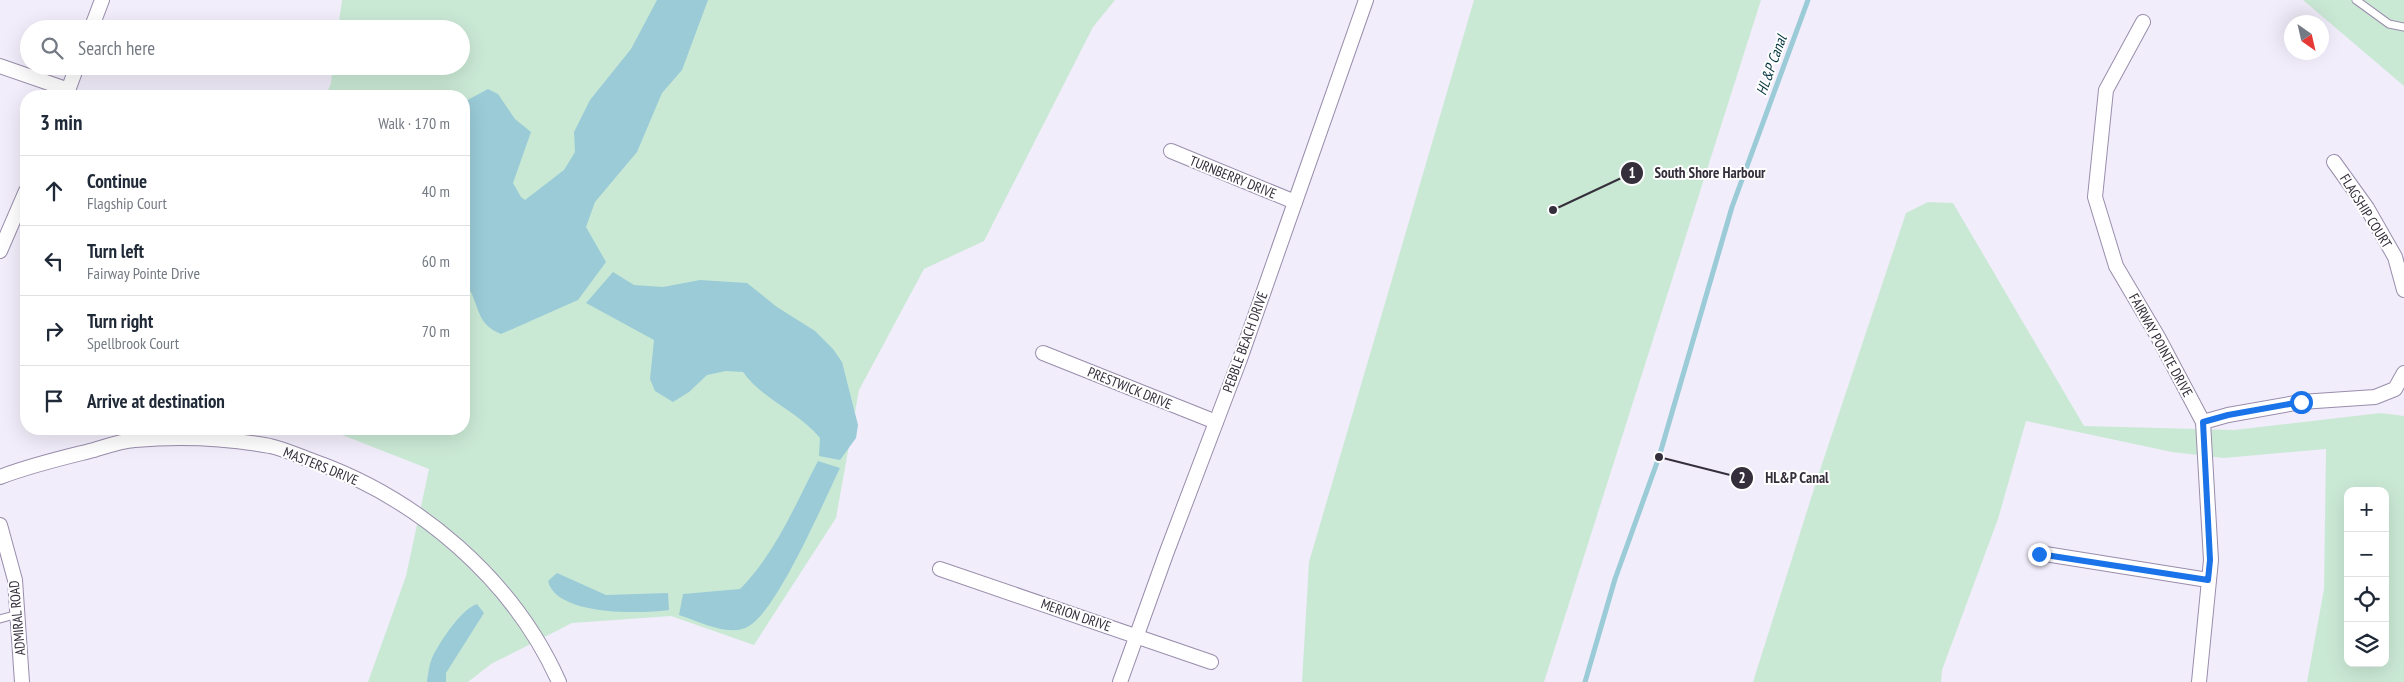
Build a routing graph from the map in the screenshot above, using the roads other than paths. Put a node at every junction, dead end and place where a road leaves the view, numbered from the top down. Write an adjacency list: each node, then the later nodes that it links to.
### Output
1 (102, 0): 4 (street)
2 (1366, 0): 15 (street, PEBBLE BEACH DRIVE)
3 (2356, 0): 6 (lane)
4 (94, 20)
5 (2143, 22): 22 (street, FAIRWAY POINTE DRIVE)
6 (2404, 26)
7 (0, 66): 8 (street)
8 (20, 74)
9 (22, 75): 11 (street)
10 (74, 75): 12 (street)
11 (60, 90)
12 (68, 90)
13 (1171, 151): 15 (street, TURNBERRY DRIVE)
14 (2334, 162): 18 (street, FLAGSHIP COURT)
15 (1295, 202): 21 (street, PEBBLE BEACH DRIVE)
16 (20, 205): 17 (street)
17 (0, 251)
18 (2404, 290)
19 (1043, 353): 21 (street, PRESTWICK DRIVE)
20 (2404, 374): 22 (street)
21 (1216, 422): 30 (street, PEBBLE BEACH DRIVE)
22 (2203, 422): 27 (street, FAIRWAY POINTE DRIVE)
23 (0, 477): 33 (street, MASTERS DRIVE)
24 (0, 525): 28 (street, ADMIRAL ROAD)
25 (2039, 554): 27 (street)
26 (940, 569): 30 (street, MERION DRIVE)
27 (2208, 580): 35 (street, FAIRWAY POINTE DRIVE)
28 (18, 614): 29 (lane); 32 (street, ADMIRAL ROAD)
29 (0, 619)
30 (1136, 636): 31 (street, MERION DRIVE); 34 (street, PEBBLE BEACH DRIVE)
31 (1211, 662)
32 (22, 682)
33 (559, 682)
34 (1120, 682)
35 (2199, 682)

